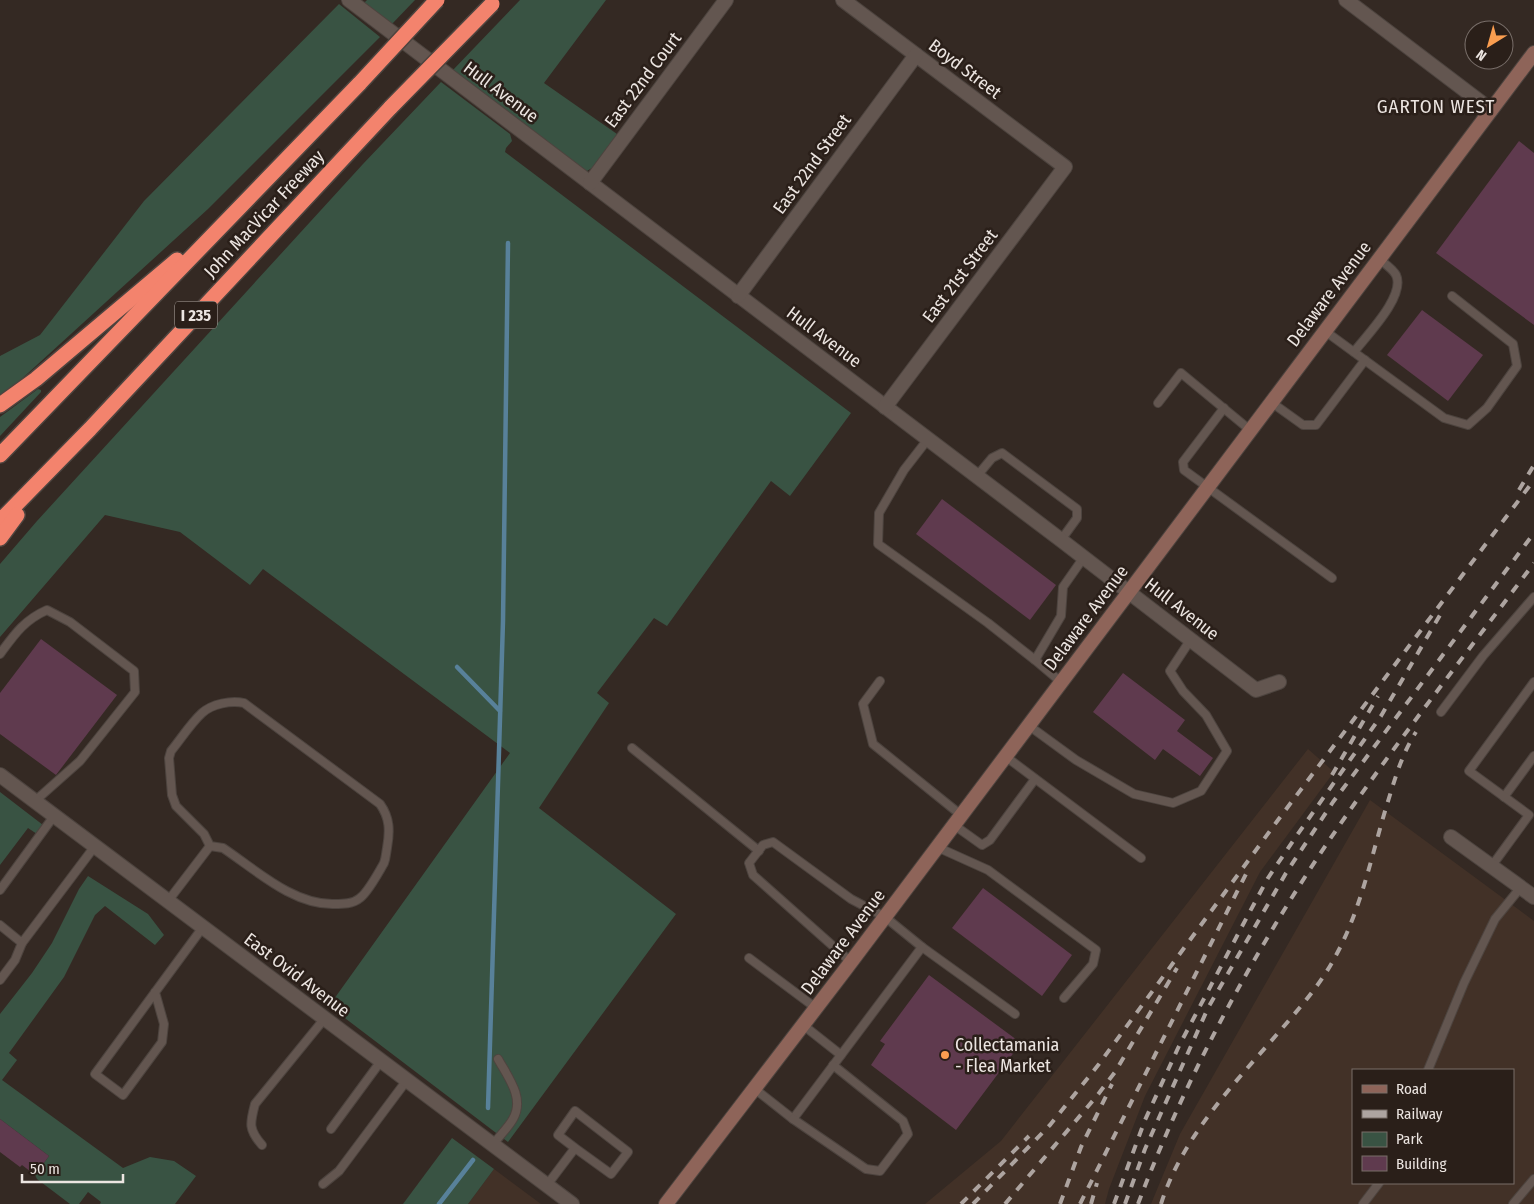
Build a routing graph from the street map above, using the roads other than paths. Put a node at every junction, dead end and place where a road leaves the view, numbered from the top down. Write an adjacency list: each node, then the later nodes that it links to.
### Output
1 (349, 0): 11 (street, Hull Avenue)
2 (437, 0): 12 (highway, John MacVicar Freeway / I 235, bridge)
3 (726, 0): 11 (street, East 22nd Court)
4 (843, 0): 8 (street, Boyd Street)
5 (1346, 0): 9 (street)
6 (494, 2): 27 (highway, John MacVicar Freeway / I 235, bridge)
7 (1534, 53): 9 (main road, Delaware Avenue)
8 (916, 55): 10 (street, Boyd Street); 14 (street, East 22nd Street)
9 (1491, 110): 13 (main road, Delaware Avenue)
10 (1065, 167): 22 (street, East 21st Street)
11 (590, 183): 14 (street, Hull Avenue)
12 (243, 204): 21 (highway); 26 (highway, John MacVicar Freeway / I 235)
13 (1379, 259): 16 (main road, Delaware Avenue); 17 (lane)
14 (738, 296): 22 (street, Hull Avenue)
15 (1452, 296): 18 (lane)
16 (1324, 331): 17 (lane); 19 (main road, Delaware Avenue)
17 (1354, 352): 18 (lane)
18 (1364, 360): 19 (lane)
19 (1271, 402): 24 (main road, Delaware Avenue)
20 (1158, 403): 23 (lane)
21 (0, 406)
22 (885, 407): 25 (street, Hull Avenue)
23 (1224, 408): 24 (lane); 29 (lane)
24 (1250, 430): 29 (main road, Delaware Avenue)
25 (928, 439): 28 (street, Hull Avenue); 39 (lane)
26 (0, 455)
27 (54, 465): 30 (highway, John MacVicar Freeway / I 235); 31 (highway)
28 (977, 476): 32 (street, Hull Avenue); 32 (lane)
29 (1206, 488): 34 (lane); 35 (main road, Delaware Avenue)
30 (0, 522)
31 (0, 538)
32 (1061, 540): 33 (street, Hull Avenue)
33 (1084, 557): 35 (street, Hull Avenue); 39 (lane)
34 (1332, 578)
35 (1129, 592): 37 (street, Hull Avenue); 41 (main road, Delaware Avenue)
36 (1534, 597): 44 (lane)
37 (1191, 639): 42 (street, Hull Avenue); 45 (lane)
38 (0, 654): 52 (lane)
39 (1035, 660): 41 (lane)
40 (880, 681): 54 (lane)
41 (1061, 682): 45 (main road, Delaware Avenue)
42 (1279, 682)
43 (1534, 682): 51 (lane)
44 (1441, 712)
45 (1028, 725): 47 (main road, Delaware Avenue)
46 (632, 748): 59 (lane)
47 (1006, 756): 50 (lane); 54 (main road, Delaware Avenue)
48 (1534, 756): 51 (lane)
49 (0, 775): 52 (street, East Ovid Avenue)
50 (1035, 779): 54 (lane); 60 (lane)
51 (1504, 797): 61 (lane)
52 (34, 801): 53 (street, East Ovid Avenue)
53 (54, 816): 56 (street, East Ovid Avenue); 63 (lane)
54 (958, 820): 58 (main road, Delaware Avenue)
55 (1450, 838): 61 (street)
56 (95, 846): 65 (street, East Ovid Avenue); 69 (lane)
57 (210, 846): 57 (lane); 65 (lane)
58 (937, 847): 66 (main road, Delaware Avenue); 75 (lane)
59 (759, 851): 66 (lane); 72 (lane)
60 (1141, 858)
61 (1491, 866): 62 (street)
62 (1521, 887): 64 (street); 84 (lane)
63 (0, 890)
64 (1534, 897)
65 (168, 901): 68 (street, East Ovid Avenue)
66 (885, 917): 70 (lane); 72 (main road, Delaware Avenue)
67 (0, 925): 69 (lane)
68 (203, 927): 74 (lane); 78 (street, East Ovid Avenue)
69 (22, 944): 73 (lane)
70 (922, 947): 77 (lane); 80 (lane)
71 (749, 958): 76 (lane)
72 (851, 962): 76 (main road, Delaware Avenue)
73 (0, 980)
74 (154, 992): 74 (lane)
75 (1064, 998)
76 (816, 1008): 79 (main road, Delaware Avenue)
77 (1015, 1014)
78 (325, 1018): 82 (street, East Ovid Avenue); 90 (lane)
79 (803, 1025): 80 (lane); 86 (main road, Delaware Avenue)
80 (841, 1055): 83 (lane)
81 (498, 1060): 89 (lane)
82 (381, 1061): 85 (street, East Ovid Avenue); 88 (lane)
83 (833, 1065): 87 (lane); 87 (lane)
84 (1428, 1069)
85 (407, 1080): 89 (street, East Ovid Avenue); 93 (lane)
86 (754, 1088): 87 (lane); 99 (main road, Delaware Avenue)
87 (793, 1119)
88 (331, 1129)
89 (493, 1144): 95 (street, East Ovid Avenue)
90 (262, 1145)
91 (575, 1148): 91 (lane); 95 (lane)
92 (1534, 1179): 96 (lane)
93 (323, 1184)
94 (1379, 1184): 100 (lane)
95 (547, 1185): 98 (street, East Ovid Avenue)
96 (1527, 1188): 97 (lane); 101 (lane)
97 (1534, 1194)
98 (572, 1204)
99 (666, 1204)
100 (1364, 1204)
101 (1513, 1204)

